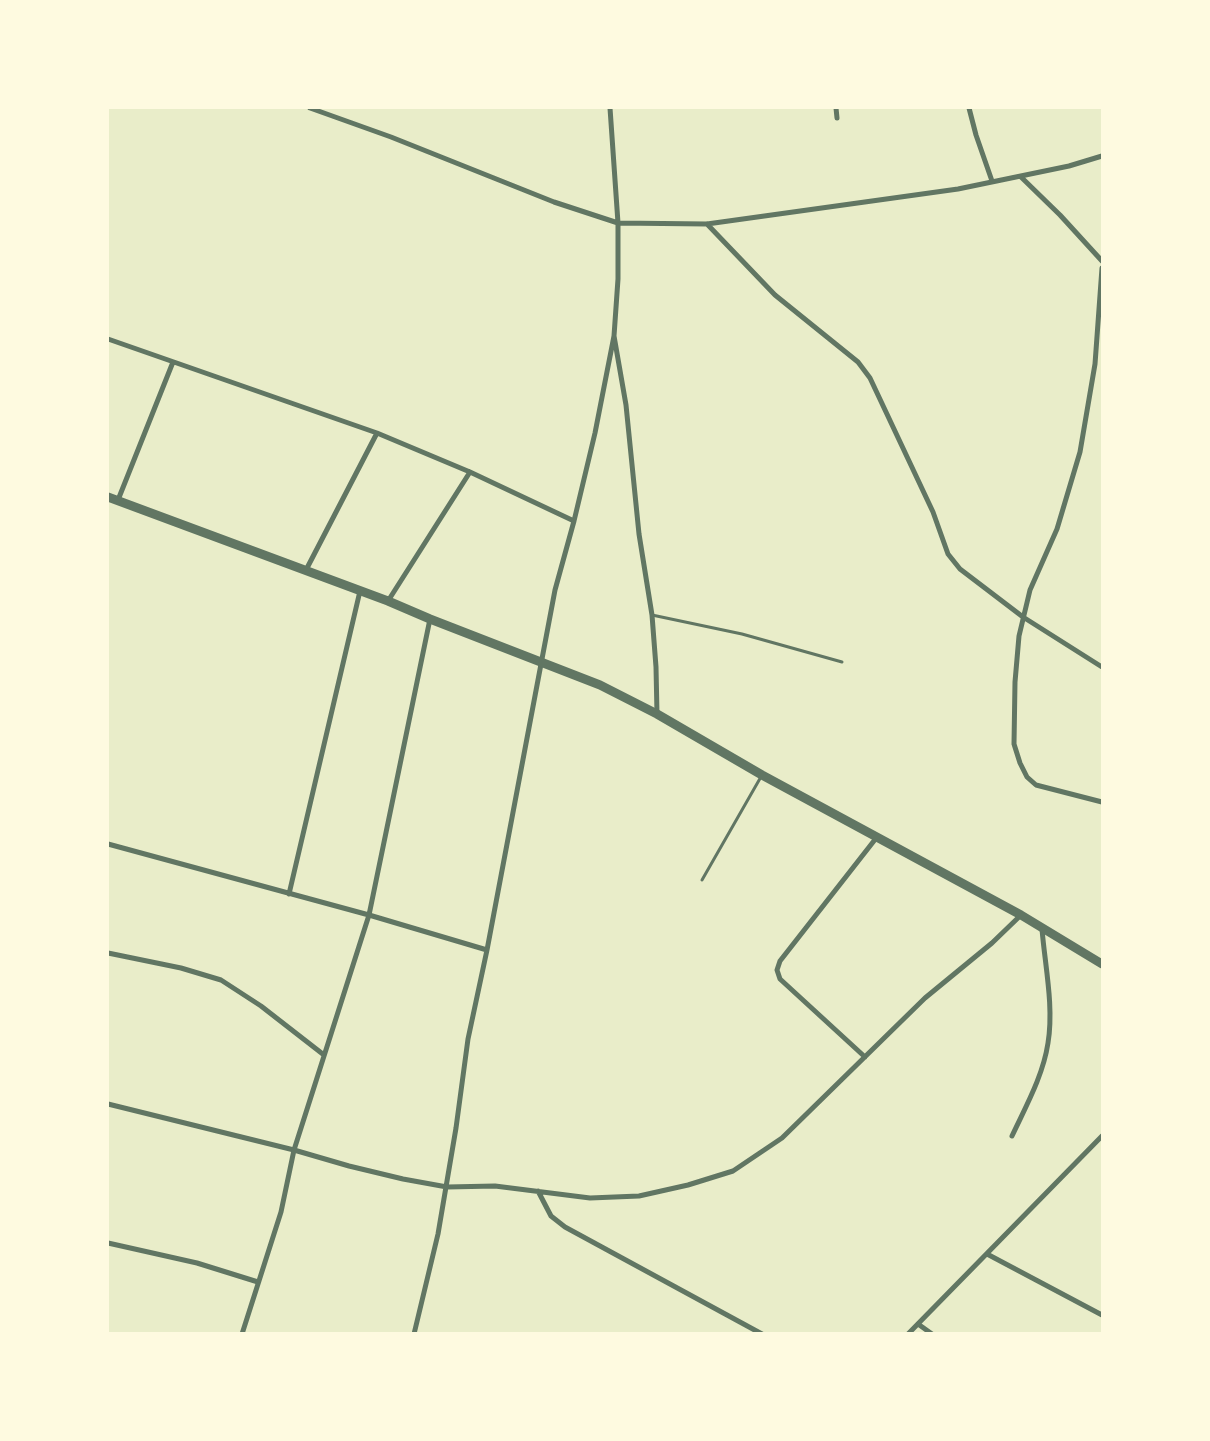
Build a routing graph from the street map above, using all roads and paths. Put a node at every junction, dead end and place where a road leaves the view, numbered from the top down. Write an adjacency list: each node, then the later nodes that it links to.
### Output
1 (310, 108): 9 (street)
2 (610, 108): 9 (street)
3 (836, 108): 5 (street)
4 (969, 108): 8 (street)
5 (838, 118)
6 (1102, 156): 7 (street)
7 (1021, 177): 8 (street); 11 (street)
8 (992, 181): 10 (street)
9 (618, 223): 10 (street); 13 (street)
10 (707, 224): 25 (street)
11 (1102, 261)
12 (1102, 268): 25 (street)
13 (614, 336): 20 (street); 24 (street)
14 (108, 339): 15 (street)
15 (173, 362): 16 (street); 19 (street)
16 (377, 433): 17 (street); 21 (street)
17 (470, 472): 20 (street); 23 (street)
18 (108, 497): 19 (street)
19 (118, 500): 21 (street)
20 (574, 521): 27 (street)
21 (306, 570): 22 (street)
22 (360, 591): 23 (street); 36 (street)
23 (388, 601): 26 (street)
24 (652, 615): 28 (lane); 30 (street)
25 (1023, 617): 29 (street); 32 (street)
26 (430, 619): 27 (street); 37 (street)
27 (542, 662): 30 (street); 40 (street)
28 (842, 662)
29 (1102, 667)
30 (657, 714): 31 (street)
31 (762, 775): 33 (street); 35 (lane)
32 (1102, 802)
33 (878, 836): 38 (street); 44 (street)
34 (108, 844): 36 (street)
35 (702, 880)
36 (290, 894): 37 (street)
37 (369, 915): 40 (street); 43 (street)
38 (1021, 915): 39 (street); 44 (street)
39 (1042, 929): 42 (street); 46 (street)
40 (487, 950): 49 (street)
41 (108, 953): 43 (street)
42 (1102, 964)
43 (324, 1055): 48 (street)
44 (865, 1057): 50 (street)
45 (108, 1104): 48 (street)
46 (1012, 1136)
47 (1102, 1136): 52 (street)
48 (294, 1150): 49 (street); 53 (street)
49 (447, 1187): 50 (street); 57 (street)
50 (538, 1190): 58 (street)
51 (108, 1243): 53 (street)
52 (987, 1254): 54 (street); 55 (street)
53 (258, 1282): 56 (street)
54 (1102, 1315)
55 (918, 1324): 59 (street); 60 (street)
56 (242, 1334)
57 (414, 1334)
58 (762, 1334)
59 (908, 1334)
60 (932, 1334)

